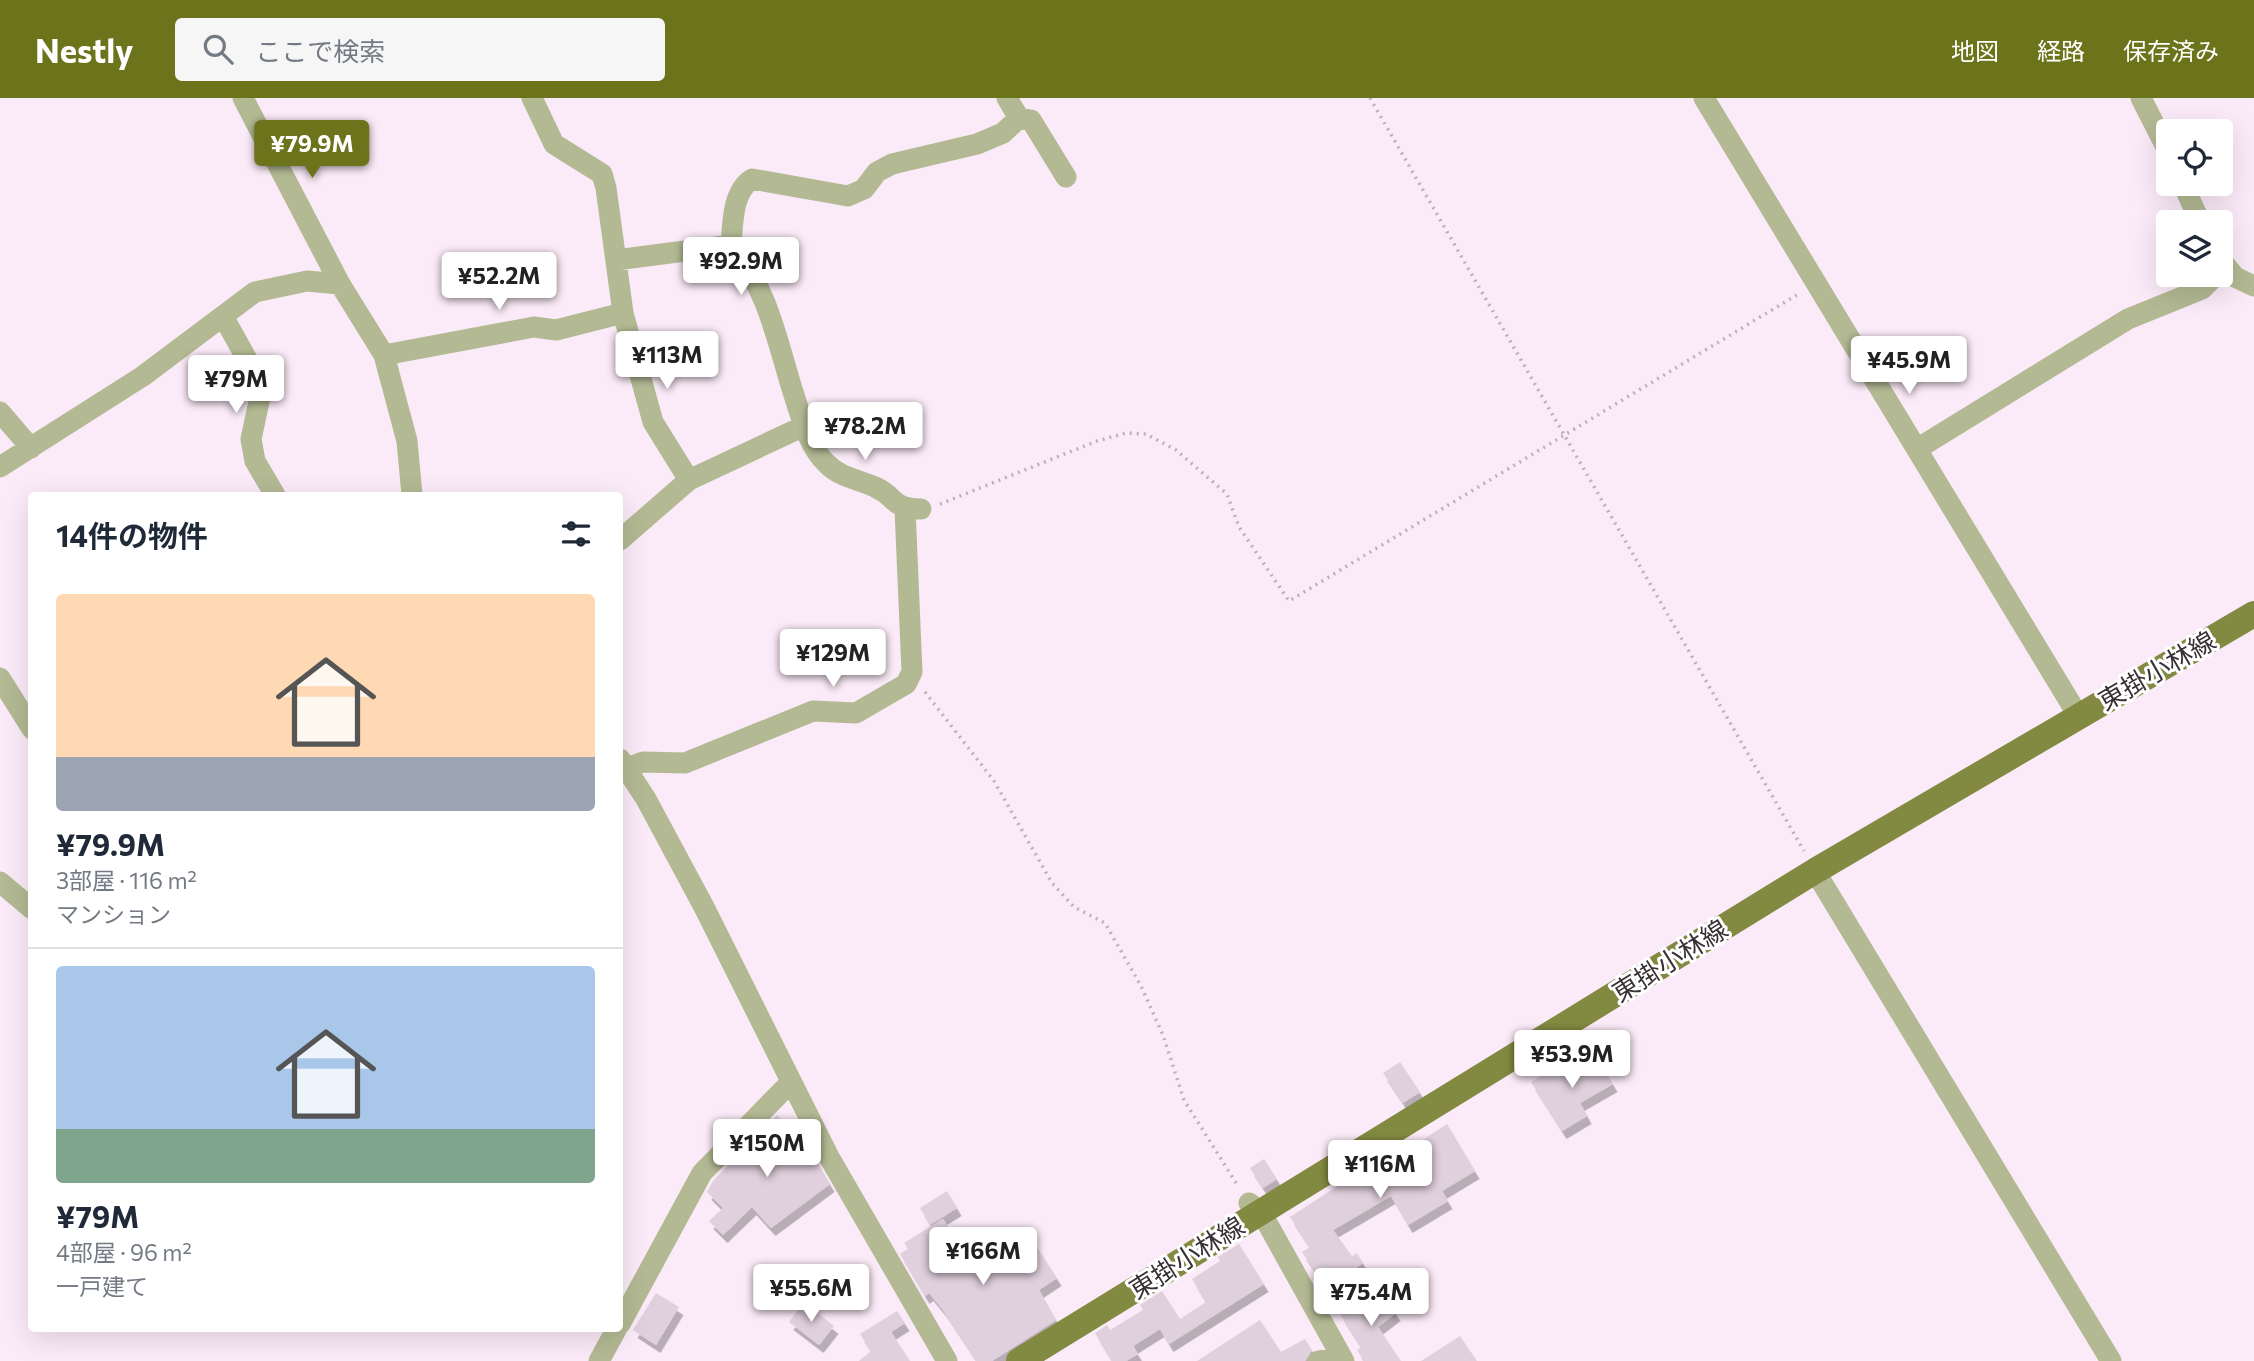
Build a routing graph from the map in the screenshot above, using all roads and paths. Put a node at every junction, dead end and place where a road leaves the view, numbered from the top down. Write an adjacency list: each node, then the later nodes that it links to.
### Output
1 (243, 98): 14 (street)
2 (532, 98): 11 (street)
3 (1007, 98): 7 (street)
4 (1370, 98): 22 (path)
5 (1704, 98): 13 (street)
6 (2141, 98): 8 (street)
7 (1019, 118): 9 (street); 10 (street)
8 (2156, 127)
9 (1066, 177)
10 (731, 244): 11 (street); 21 (street)
11 (616, 260): 17 (street)
12 (2233, 276): 15 (street)
13 (1816, 283): 22 (path); 24 (street)
14 (340, 284): 18 (street); 19 (street)
15 (2254, 286)
16 (2204, 287): 24 (street)
17 (623, 313): 19 (street); 26 (street)
18 (223, 316): 23 (street); 27 (street)
19 (384, 355): 28 (street)
20 (0, 412): 23 (street)
21 (804, 426): 26 (street); 29 (street)
22 (1564, 435): 29 (path); 37 (path)
23 (31, 448): 25 (street)
24 (1917, 449): 34 (street)
25 (0, 467)
26 (689, 480): 30 (street)
27 (273, 492)
28 (412, 492)
29 (913, 509): 33 (street)
30 (623, 537)
31 (2254, 614): 34 (main road, 東掛小林線)
32 (0, 678): 35 (street)
33 (911, 679): 36 (street); 41 (path)
34 (2079, 717): 37 (main road, 東掛小林線)
35 (28, 723)
36 (623, 763): 40 (street)
37 (1815, 871): 41 (main road, 東掛小林線); 49 (street)
38 (0, 882): 39 (street)
39 (28, 906)
40 (790, 1083): 42 (street); 46 (street)
41 (1255, 1208): 44 (street); 47 (main road, 東掛小林線)
42 (623, 1318)
43 (615, 1332): 45 (street)
44 (1343, 1359): 48 (street)
45 (599, 1361)
46 (947, 1361)
47 (1019, 1361)
48 (1318, 1361)
49 (2111, 1361)

